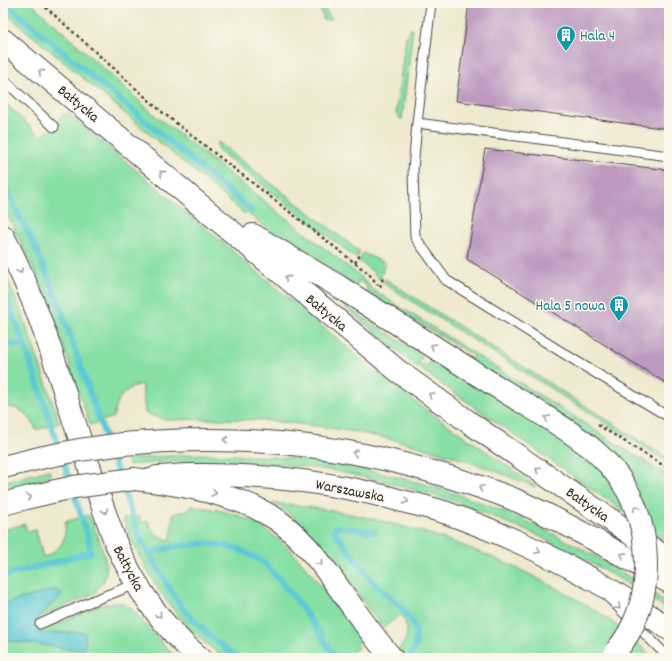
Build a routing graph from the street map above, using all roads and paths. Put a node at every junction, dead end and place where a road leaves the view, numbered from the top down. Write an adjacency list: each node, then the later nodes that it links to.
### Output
1 (41, 3): 11 (path)
2 (431, 3): 5 (lane)
3 (5, 42): 8 (main road, Bałtycka, one-way to 3)
4 (3, 79): 6 (lane)
5 (417, 123): 7 (lane); 13 (lane)
6 (54, 127)
7 (669, 156)
8 (192, 198): 19 (main road, Bałtycka, one-way to 8); 27 (main road, one-way to 8, bridge)
9 (3, 236): 22 (main road, Bałtycka, one-way to 22)
10 (361, 253): 11 (path)
11 (355, 263): 12 (path)
12 (383, 278)
13 (669, 417)
14 (595, 422): 16 (path)
15 (3, 467): 21 (main road, one-way to 15, bridge)
16 (669, 469)
17 (134, 479): 18 (main road, Warszawska, one-way to 17, bridge); 20 (main road, Warszawska, one-way to 20); 25 (main road, one-way to 25)
18 (3, 504)
19 (669, 560)
20 (566, 565): 24 (main road, Warszawska); 28 (lane, one-way to 28)
21 (669, 582)
22 (136, 584): 23 (lane); 26 (main road, Bałtycka, one-way to 26)
23 (40, 624)
24 (669, 629)
25 (387, 653)
26 (200, 658)
27 (611, 658)
28 (669, 658)

